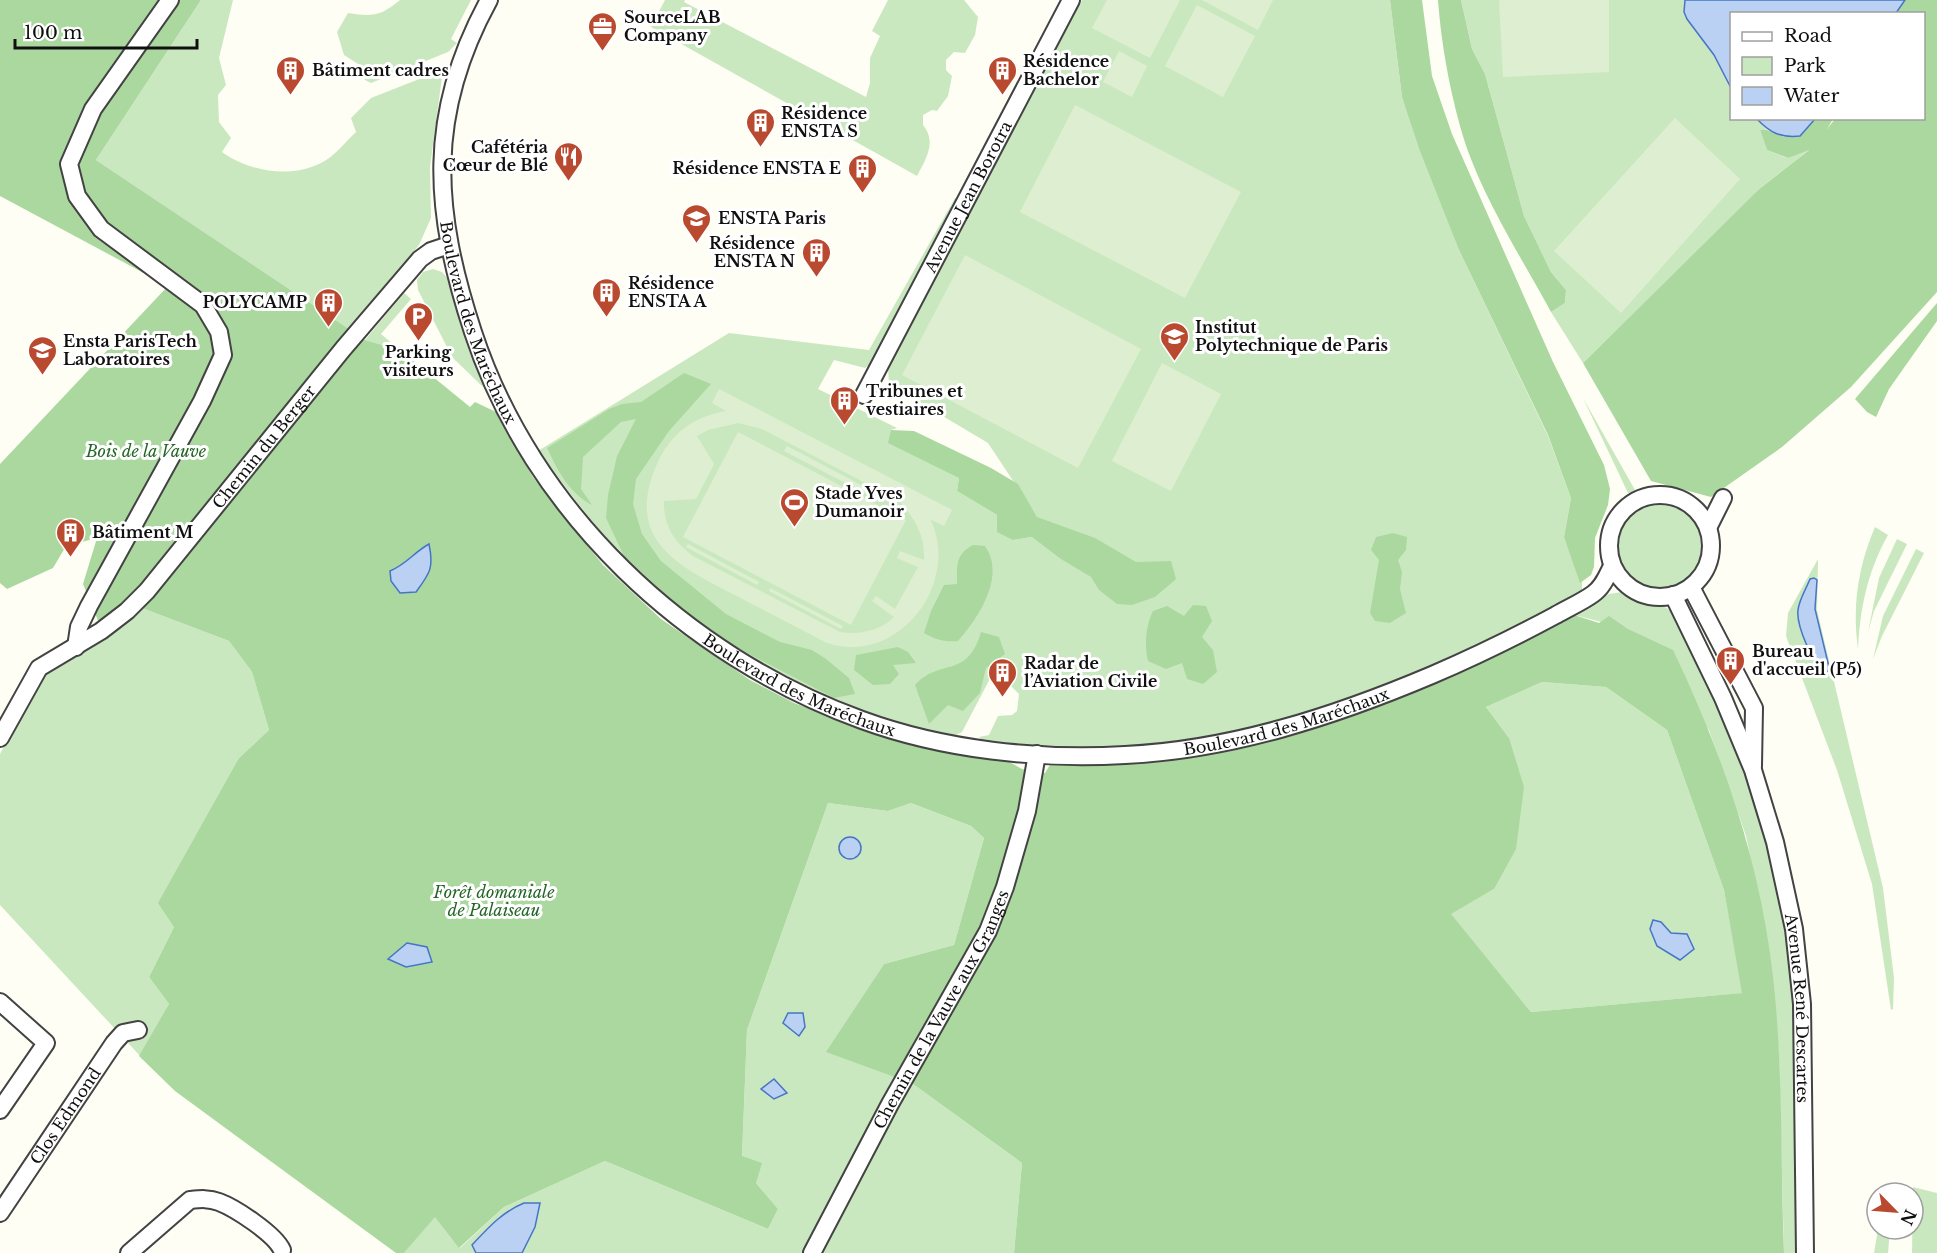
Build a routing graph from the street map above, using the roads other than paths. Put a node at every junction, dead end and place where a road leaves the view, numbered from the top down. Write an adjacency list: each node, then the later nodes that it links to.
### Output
1 (170, 0): 13 (street)
2 (489, 0): 4 (street, Boulevard des Maréchaux)
3 (1071, 0): 5 (street, Avenue Jean Borotra)
4 (449, 245): 13 (street, Chemin du Berger); 15 (street, Boulevard des Maréchaux)
5 (864, 395)
6 (1690, 505): 7 (street); 7 (street); 8 (street)
7 (1708, 528): 9 (street)
8 (1612, 566): 10 (street); 11 (street)
9 (1691, 586): 12 (street); 16 (street, Avenue René Descartes)
10 (1635, 591): 11 (street, Boulevard des Maréchaux); 12 (street)
11 (1596, 593): 15 (street, Boulevard des Maréchaux)
12 (1673, 595): 16 (street, Avenue René Descartes)
13 (76, 647): 14 (street, Chemin du Berger)
14 (0, 738)
15 (1037, 754): 23 (street, Chemin de la Vauve aux Granges)
16 (1753, 770): 24 (street, Avenue René Descartes)
17 (0, 1002): 19 (street)
18 (138, 1030): 20 (street, Clos Edmond)
19 (0, 1110)
20 (0, 1213)
21 (282, 1252): 22 (street)
22 (129, 1253)
23 (812, 1253)
24 (1805, 1253)

